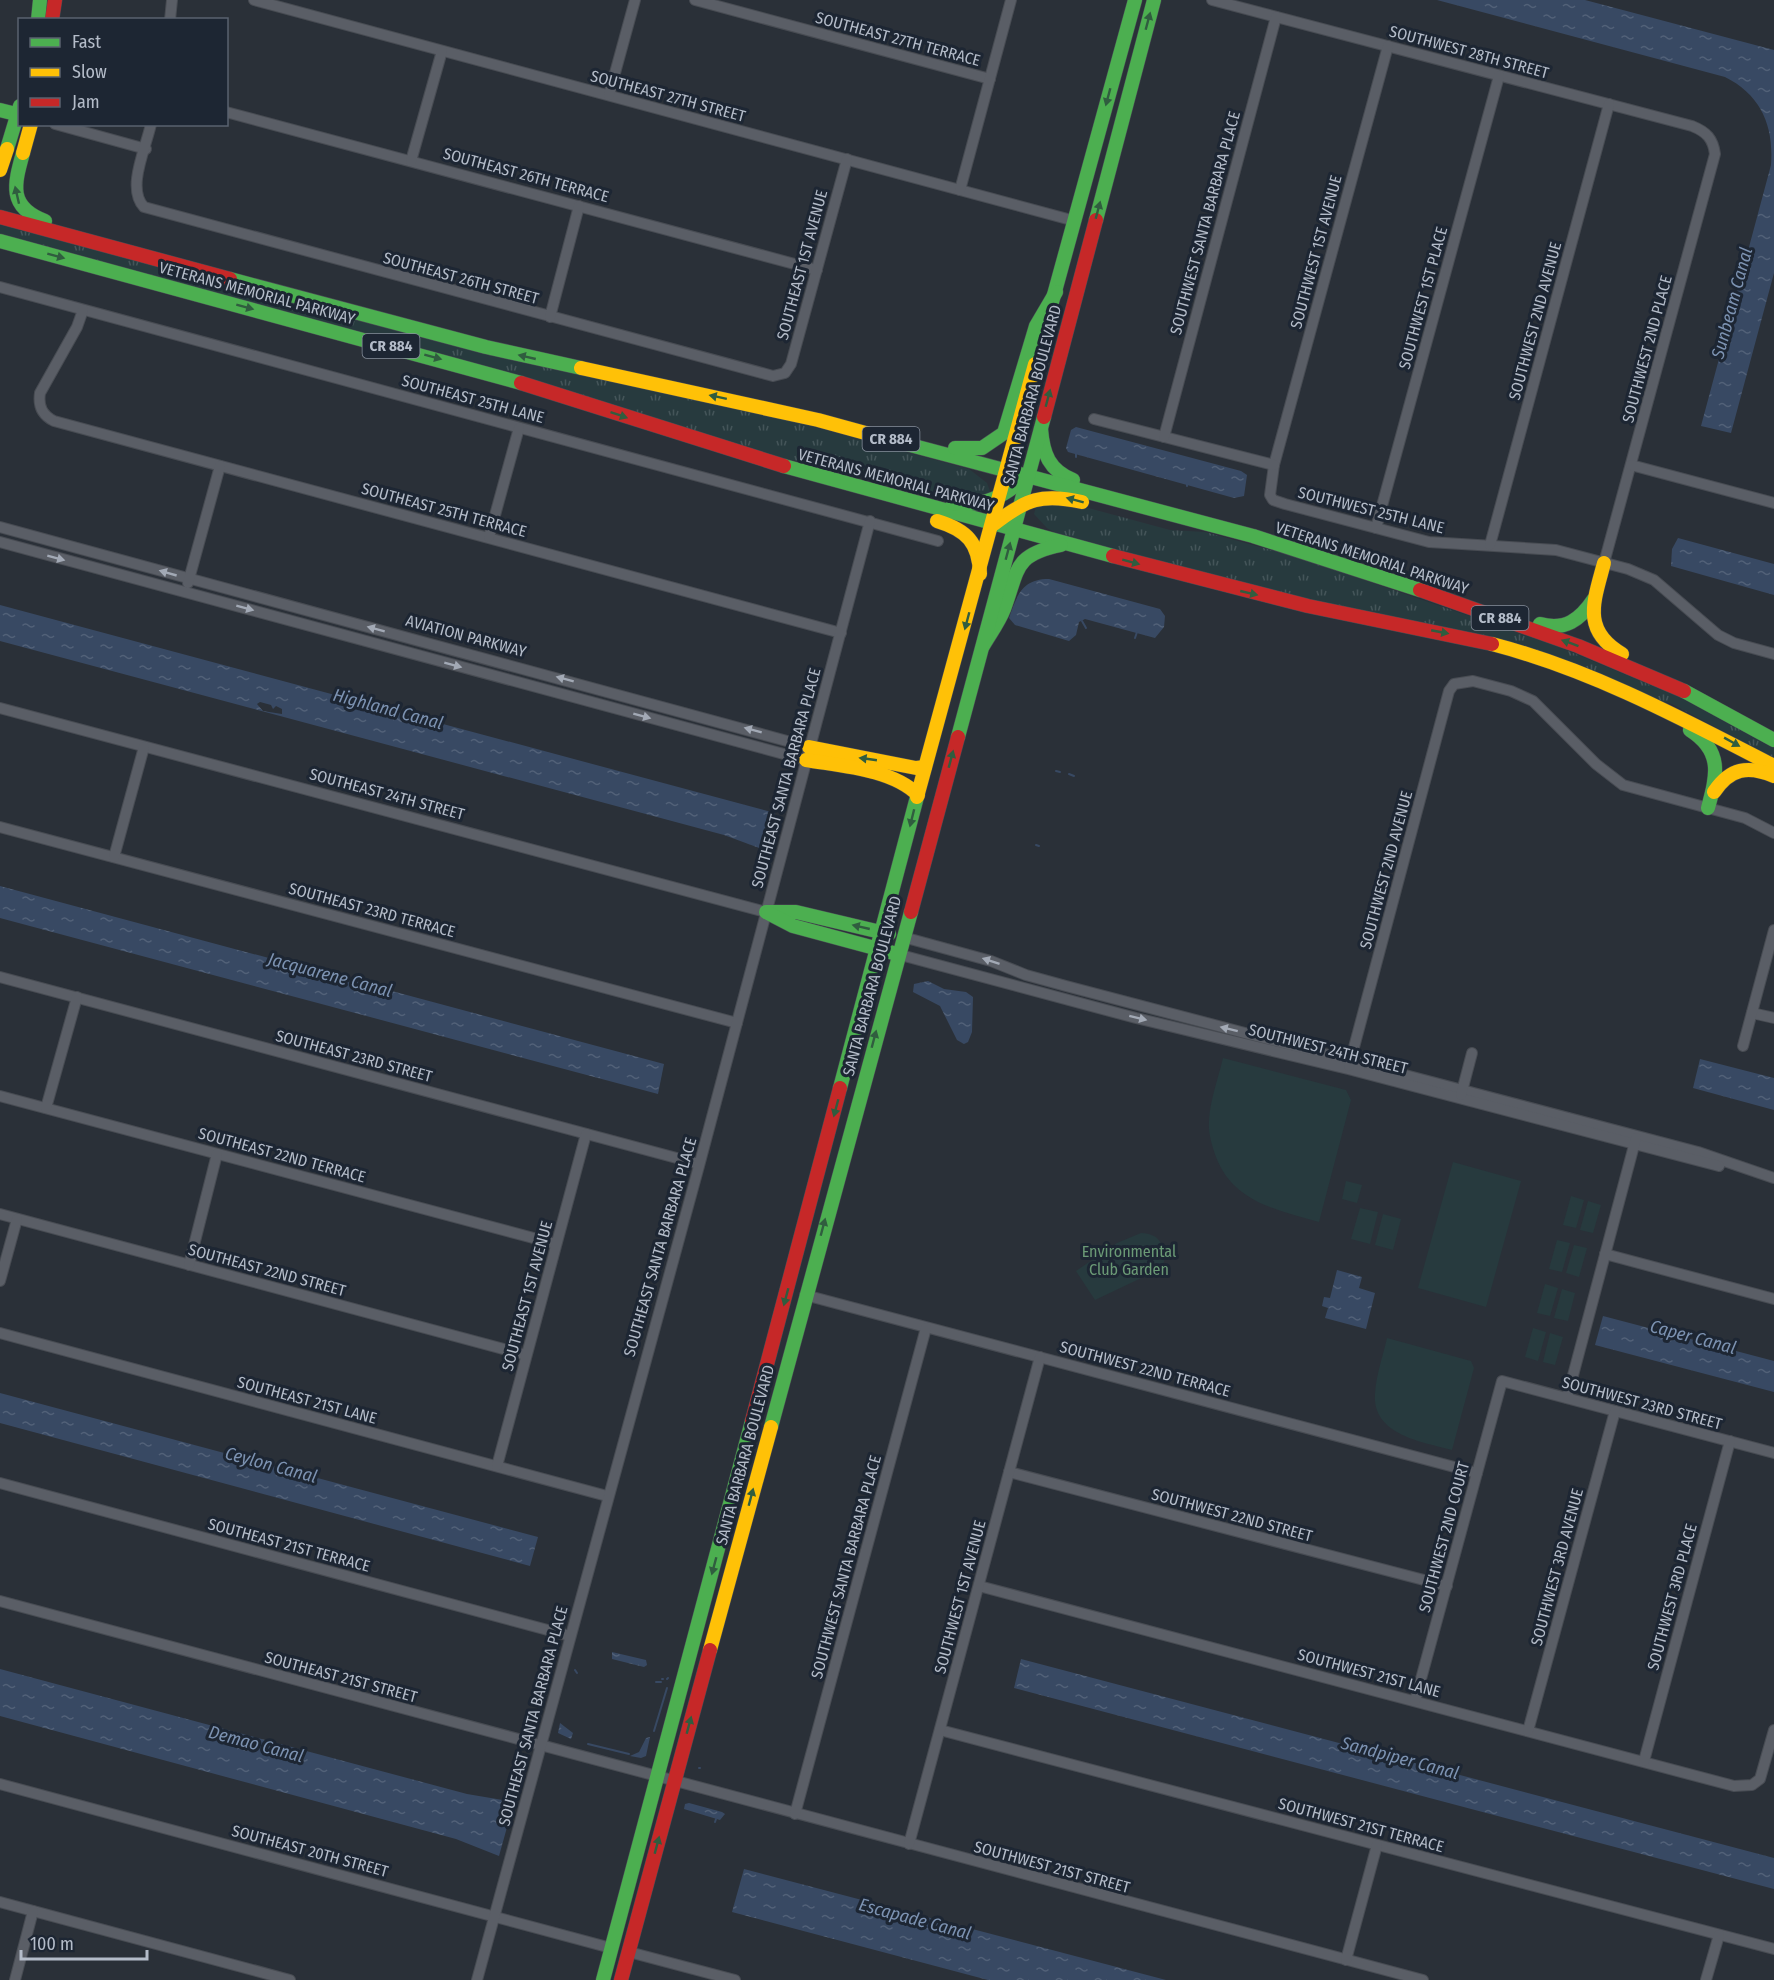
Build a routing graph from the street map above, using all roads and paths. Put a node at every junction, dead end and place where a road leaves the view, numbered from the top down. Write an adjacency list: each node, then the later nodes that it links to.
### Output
1 (40, 0): 12 (main road)
2 (55, 0): 13 (main road)
3 (172, 0): 14 (street)
4 (254, 0): 16 (street, SOUTHEAST 27TH STREET)
5 (634, 0): 19 (street)
6 (695, 0): 18 (street, SOUTHEAST 27TH TERRACE)
7 (1011, 0): 18 (street)
8 (1154, 0): 47 (main road, SANTA BARBARA BOULEVARD, one-way to 8)
9 (1212, 0): 11 (street, SOUTHWEST 28TH STREET)
10 (1130, 3): 35 (main road, SANTA BARBARA BOULEVARD, one-way to 35)
11 (1276, 17): 15 (street, SOUTHWEST 28TH STREET); 48 (street, SOUTHWEST SANTA BARBARA PLACE)
12 (38, 18)
13 (52, 18)
14 (170, 18)
15 (1388, 46): 17 (street, SOUTHWEST 28TH STREET); 50 (street, SOUTHWEST 1ST AVENUE)
16 (442, 51): 19 (street, SOUTHEAST 27TH STREET); 30 (street)
17 (1499, 76): 20 (street, SOUTHWEST 28TH STREET); 62 (street, SOUTHWEST 1ST PLACE)
18 (990, 79): 32 (street)
19 (609, 96): 29 (street, SOUTHEAST 27TH STREET)
20 (1609, 105): 27 (street, SOUTHWEST 28TH STREET); 70 (street, SOUTHWEST 2ND AVENUE)
21 (0, 110): 22 (main road)
22 (18, 111): 31 (main road)
23 (228, 113): 30 (street, SOUTHEAST 26TH TERRACE)
24 (30, 126): 38 (main road, one-way to 24)
25 (62, 126): 28 (street)
26 (151, 126): 28 (street)
27 (1713, 143): 51 (street, SOUTHWEST 2ND PLACE)
28 (146, 149): 42 (street, SOUTHEAST 26TH STREET)
29 (847, 159): 32 (street, SOUTHEAST 27TH STREET); 37 (street, SOUTHEAST 1ST AVENUE)
30 (411, 161): 33 (street, SOUTHEAST 26TH TERRACE)
31 (0, 170)
32 (960, 190): 35 (street, SOUTHEAST 27TH STREET)
33 (579, 206): 37 (street, SOUTHEAST 26TH TERRACE); 42 (street)
34 (0, 217): 38 (main road, VETERANS MEMORIAL PARKWAY / CR 884)
35 (1075, 221): 40 (main road, SANTA BARBARA BOULEVARD)
36 (0, 241): 49 (main road, VETERANS MEMORIAL PARKWAY / CR 884, one-way to 49)
37 (817, 270): 43 (street, SOUTHEAST 1ST AVENUE)
38 (200, 271): 44 (main road, VETERANS MEMORIAL PARKWAY / CR 884, one-way to 38)
39 (0, 287): 41 (street, SOUTHEAST 25TH LANE)
40 (1056, 292): 44 (main road); 53 (main road, SANTA BARBARA BOULEVARD)
41 (83, 310): 46 (street, SOUTHEAST 25TH LANE); 52 (street, SOUTHEAST 25TH TERRACE)
42 (550, 317): 43 (street, SOUTHEAST 26TH STREET)
43 (780, 375)
44 (775, 410): 53 (main road, VETERANS MEMORIAL PARKWAY / CR 884)
45 (1094, 419): 48 (street)
46 (519, 428): 58 (street, SOUTHEAST 25TH LANE); 65 (street)
47 (1041, 429): 54 (main road, SANTA BARBARA BOULEVARD); 64 (main road)
48 (1164, 437): 50 (street)
49 (778, 465): 55 (main road); 59 (main road, VETERANS MEMORIAL PARKWAY / CR 884); 72 (main road)
50 (1274, 465): 62 (street, SOUTHWEST 25TH LANE)
51 (1631, 465): 56 (street); 71 (street, SOUTHWEST 2ND PLACE)
52 (220, 466): 65 (street, SOUTHEAST 25TH TERRACE); 73 (street)
53 (1007, 470): 54 (main road, VETERANS MEMORIAL PARKWAY / CR 884); 55 (main road, SANTA BARBARA BOULEVARD)
54 (1029, 475): 55 (main road); 57 (main road, SANTA BARBARA BOULEVARD); 60 (main road, VETERANS MEMORIAL PARKWAY / CR 884)
55 (1000, 497): 59 (main road, SANTA BARBARA BOULEVARD)
56 (1773, 499)
57 (1021, 503): 59 (main road); 60 (main road, one-way to 57); 63 (main road, SANTA BARBARA BOULEVARD)
58 (870, 521): 66 (street, SOUTHEAST 25TH LANE); 76 (street, SOUTHEAST SANTA BARBARA PLACE)
59 (994, 524): 63 (main road, VETERANS MEMORIAL PARKWAY / CR 884); 72 (main road, SANTA BARBARA BOULEVARD)
60 (1214, 525): 64 (main road, VETERANS MEMORIAL PARKWAY / CR 884)
61 (0, 527): 73 (street, AVIATION PARKWAY, one-way to 61)
62 (1376, 528): 70 (street, SOUTHWEST 25TH LANE)
63 (1014, 530): 68 (main road, VETERANS MEMORIAL PARKWAY / CR 884); 78 (main road, SANTA BARBARA BOULEVARD, one-way to 63)
64 (1237, 531): 69 (main road, VETERANS MEMORIAL PARKWAY / CR 884)
65 (489, 537): 76 (street, SOUTHEAST 25TH TERRACE)
66 (938, 541)
67 (0, 542): 74 (street, AVIATION PARKWAY, one-way to 74)
68 (1064, 544): 77 (main road, VETERANS MEMORIAL PARKWAY / CR 884, one-way to 77); 78 (main road)
69 (1280, 544): 75 (main road); 82 (main road, VETERANS MEMORIAL PARKWAY / CR 884, one-way to 69)
70 (1490, 545): 71 (street, SOUTHWEST 25TH LANE)
71 (1604, 563): 75 (main road); 79 (street, SOUTHWEST 25TH LANE)
72 (980, 574): 80 (main road, SANTA BARBARA BOULEVARD, one-way to 80)
73 (189, 579): 74 (street); 85 (street, AVIATION PARKWAY, one-way to 73)
74 (186, 592): 85 (street, AVIATION PARKWAY, one-way to 85)
75 (1594, 599): 82 (main road)
76 (840, 633): 85 (street, SOUTHEAST SANTA BARBARA PLACE)
77 (1494, 644): 86 (main road, VETERANS MEMORIAL PARKWAY / CR 884, one-way to 86); 91 (main road)
78 (982, 646): 90 (main road, SANTA BARBARA BOULEVARD, one-way to 78)
79 (1774, 654)
80 (953, 672): 87 (main road, SANTA BARBARA BOULEVARD); 90 (main road)
81 (0, 708): 84 (street, SOUTHEAST 24TH STREET)
82 (1755, 728): 83 (main road, VETERANS MEMORIAL PARKWAY / CR 884)
83 (1774, 740)
84 (144, 747): 94 (street); 95 (street, SOUTHEAST 24TH STREET)
85 (807, 753): 87 (main road, AVIATION PARKWAY, one-way to 85); 89 (main road, AVIATION PARKWAY); 95 (street, SOUTHEAST SANTA BARBARA PLACE)
86 (1774, 766)
87 (925, 767): 89 (main road, SANTA BARBARA BOULEVARD)
88 (1774, 776): 91 (main road)
89 (918, 795): 97 (main road, SANTA BARBARA BOULEVARD, one-way to 97)
90 (946, 797): 98 (main road, SANTA BARBARA BOULEVARD)
91 (1710, 802): 93 (street); 110 (street, SOUTHWEST 2ND AVENUE)
92 (0, 827): 94 (street, SOUTHEAST 23RD TERRACE)
93 (1774, 833)
94 (114, 857): 107 (street, SOUTHEAST 23RD TERRACE)
95 (766, 912): 97 (main road, SOUTHEAST 24TH STREET, one-way to 95); 99 (main road, SOUTHEAST 24TH STREET); 107 (street, SOUTHEAST SANTA BARBARA PLACE)
96 (1774, 930): 105 (street)
97 (882, 932): 98 (main road, SOUTHEAST 24TH STREET); 99 (main road, SANTA BARBARA BOULEVARD)
98 (903, 937): 100 (main road, SANTA BARBARA BOULEVARD); 102 (street, SOUTHWEST 24TH STREET, one-way to 98)
99 (878, 949): 100 (main road, SOUTHEAST 24TH STREET); 151 (main road, SANTA BARBARA BOULEVARD, one-way to 151)
100 (897, 954): 101 (street, SOUTHWEST 24TH STREET); 125 (main road, SANTA BARBARA BOULEVARD, one-way to 100)
101 (950, 969): 102 (street); 110 (street, SOUTHWEST 24TH STREET, one-way to 110)
102 (1013, 969): 110 (street, SOUTHWEST 24TH STREET, one-way to 102)
103 (0, 977): 104 (street, SOUTHEAST 23RD STREET)
104 (77, 998): 113 (street); 114 (street, SOUTHEAST 23RD STREET)
105 (1752, 1013): 106 (street); 108 (street)
106 (1774, 1018)
107 (737, 1023): 117 (street, SOUTHEAST SANTA BARBARA PLACE)
108 (1743, 1046)
109 (1472, 1053): 111 (street)
110 (1349, 1065): 111 (street, SOUTHWEST 24TH STREET)
111 (1461, 1094): 115 (street, SOUTHWEST 24TH STREET)
112 (0, 1096): 113 (street, SOUTHEAST 22ND TERRACE)
113 (46, 1108): 116 (street, SOUTHEAST 22ND TERRACE)
114 (586, 1134): 117 (street, SOUTHEAST 23RD STREET); 121 (street, SOUTHEAST 1ST AVENUE)
115 (1635, 1140): 118 (street, SOUTHWEST 24TH STREET); 122 (street)
116 (218, 1154): 121 (street, SOUTHEAST 22ND TERRACE); 123 (street)
117 (699, 1164): 140 (street, SOUTHEAST SANTA BARBARA PLACE)
118 (1774, 1178)
119 (0, 1214): 120 (street, SOUTHEAST 22ND STREET)
120 (17, 1219): 123 (street, SOUTHEAST 22ND STREET); 124 (street)
121 (556, 1244): 129 (street, SOUTHEAST 1ST AVENUE)
122 (1605, 1254): 126 (street); 132 (street)
123 (189, 1265): 129 (street, SOUTHEAST 22ND STREET)
124 (0, 1281)
125 (805, 1295): 127 (street, SOUTHWEST 22ND TERRACE); 152 (main road, SANTA BARBARA BOULEVARD, one-way to 125)
126 (1774, 1299)
127 (926, 1328): 130 (street, SOUTHWEST 22ND TERRACE); 154 (street, SOUTHWEST SANTA BARBARA PLACE)
128 (0, 1333): 136 (street, SOUTHEAST 21ST LANE)
129 (526, 1355): 136 (street, SOUTHEAST 1ST AVENUE)
130 (1040, 1357): 137 (street, SOUTHWEST 1ST AVENUE); 138 (street, SOUTHWEST 22ND TERRACE)
131 (1502, 1381): 132 (street, SOUTHWEST 23RD STREET); 138 (street, SOUTHWEST 2ND COURT)
132 (1566, 1398): 133 (street, SOUTHWEST 23RD STREET)
133 (1616, 1411): 134 (street, SOUTHWEST 23RD STREET); 148 (street, SOUTHWEST 3RD AVENUE)
134 (1730, 1441): 135 (street, SOUTHWEST 23RD STREET); 150 (street, SOUTHWEST 3RD PLACE)
135 (1774, 1453)
136 (497, 1466): 140 (street, SOUTHEAST 21ST LANE)
137 (1009, 1472): 141 (street, SOUTHWEST 1ST AVENUE); 142 (street, SOUTHWEST 22ND STREET)
138 (1477, 1473): 142 (street, SOUTHWEST 2ND COURT)
139 (0, 1483): 144 (street, SOUTHEAST 21ST TERRACE)
140 (607, 1496): 144 (street, SOUTHEAST SANTA BARBARA PLACE)
141 (979, 1586): 145 (street, SOUTHWEST 21ST LANE); 146 (street, SOUTHWEST 1ST AVENUE)
142 (1447, 1586): 145 (street, SOUTHWEST 2ND COURT)
143 (0, 1601): 149 (street, SOUTHEAST 21ST STREET)
144 (570, 1636): 149 (street, SOUTHEAST SANTA BARBARA PLACE)
145 (1415, 1701): 148 (street, SOUTHWEST 21ST LANE)
146 (940, 1730): 155 (street, SOUTHWEST 1ST AVENUE); 156 (street, SOUTHWEST 21ST TERRACE)
147 (1774, 1730): 150 (street, SOUTHWEST 21ST LANE)
148 (1528, 1731): 150 (street, SOUTHWEST 21ST LANE)
149 (540, 1746): 151 (street, SOUTHEAST 21ST STREET); 159 (street, SOUTHEAST SANTA BARBARA PLACE)
150 (1644, 1761)
151 (657, 1777): 152 (street, SOUTHEAST 21ST STREET); 161 (main road, SANTA BARBARA BOULEVARD)
152 (674, 1782): 154 (street, SOUTHWEST 21ST STREET); 163 (main road, SANTA BARBARA BOULEVARD, one-way to 152)
153 (0, 1784): 159 (street, SOUTHEAST 20TH STREET)
154 (795, 1814): 155 (street, SOUTHWEST 21ST STREET)
155 (909, 1844): 164 (street, SOUTHWEST 21ST STREET)
156 (1377, 1845): 160 (street, SOUTHWEST 21ST TERRACE); 164 (street)
157 (0, 1902): 158 (street)
158 (33, 1911): 165 (street); 166 (street)
159 (495, 1915): 161 (street, SOUTHEAST 20TH STREET); 167 (street, SOUTHEAST SANTA BARBARA PLACE)
160 (1719, 1935): 162 (street, SOUTHWEST 21ST TERRACE); 172 (street)
161 (611, 1948): 168 (main road, SANTA BARBARA BOULEVARD)
162 (1774, 1949)
163 (629, 1953): 169 (main road, SANTA BARBARA BOULEVARD); 170 (street)
164 (1346, 1960): 171 (street, SOUTHWEST 21ST STREET)
165 (15, 1980)
166 (291, 1980)
167 (477, 1980)
168 (603, 1980)
169 (621, 1980)
170 (735, 1980)
171 (1423, 1980)
172 (1706, 1980)

